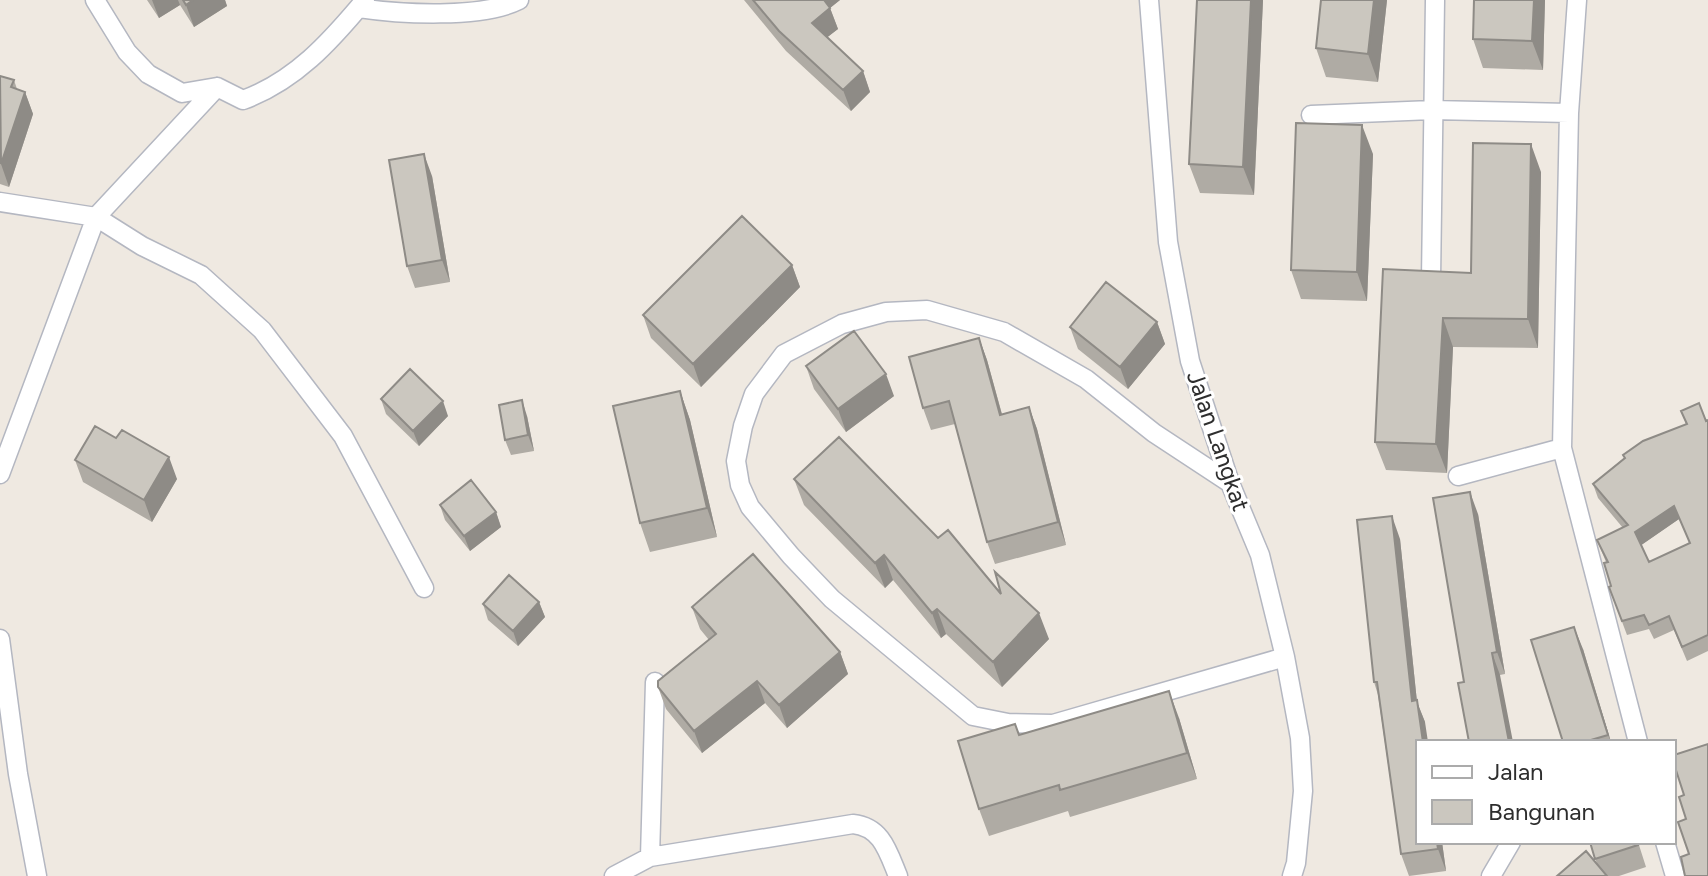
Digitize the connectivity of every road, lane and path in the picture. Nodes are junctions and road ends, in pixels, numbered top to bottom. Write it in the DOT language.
graph roads {
  1 [pos="95,0"];
  2 [pos="519,0"];
  3 [pos="1149,0"];
  4 [pos="1435,0"];
  5 [pos="1577,0"];
  6 [pos="362,4"];
  7 [pos="217,87"];
  8 [pos="1432,110"];
  9 [pos="1569,113"];
  10 [pos="1311,115"];
  11 [pos="0,202"];
  12 [pos="96,217"];
  13 [pos="1431,279"];
  14 [pos="1562,448"];
  15 [pos="0,474"];
  16 [pos="1458,476"];
  17 [pos="1230,483"];
  18 [pos="424,588"];
  19 [pos="0,639"];
  20 [pos="1285,657"];
  21 [pos="655,682"];
  22 [pos="1637,740"];
  23 [pos="1510,844"];
  24 [pos="1666,844"];
  25 [pos="650,857"];
  26 [pos="37,876"];
  27 [pos="614,876"];
  28 [pos="898,876"];
  29 [pos="1292,876"];
  30 [pos="1491,876"];
  31 [pos="1675,876"];
  1 -- 7 [label="street"];
  2 -- 6 [label="street"];
  3 -- 17 [label="street, Jalan Langkat"];
  4 -- 8 [label="street"];
  5 -- 9 [label="street"];
  6 -- 7 [label="street"];
  7 -- 12 [label="street"];
  8 -- 9 [label="street"];
  8 -- 10 [label="street"];
  8 -- 13 [label="street"];
  9 -- 14 [label="street"];
  11 -- 12 [label="street"];
  12 -- 15 [label="street"];
  12 -- 18 [label="street"];
  14 -- 16 [label="street"];
  14 -- 22 [label="street"];
  17 -- 20 [label="street, Jalan Langkat"];
  17 -- 20 [label="street"];
  19 -- 26 [label="street"];
  20 -- 29 [label="street, Jalan Langkat"];
  21 -- 25 [label="street"];
  23 -- 30 [label="street"];
  24 -- 31 [label="street"];
  25 -- 27 [label="street"];
  25 -- 28 [label="street"];
}
